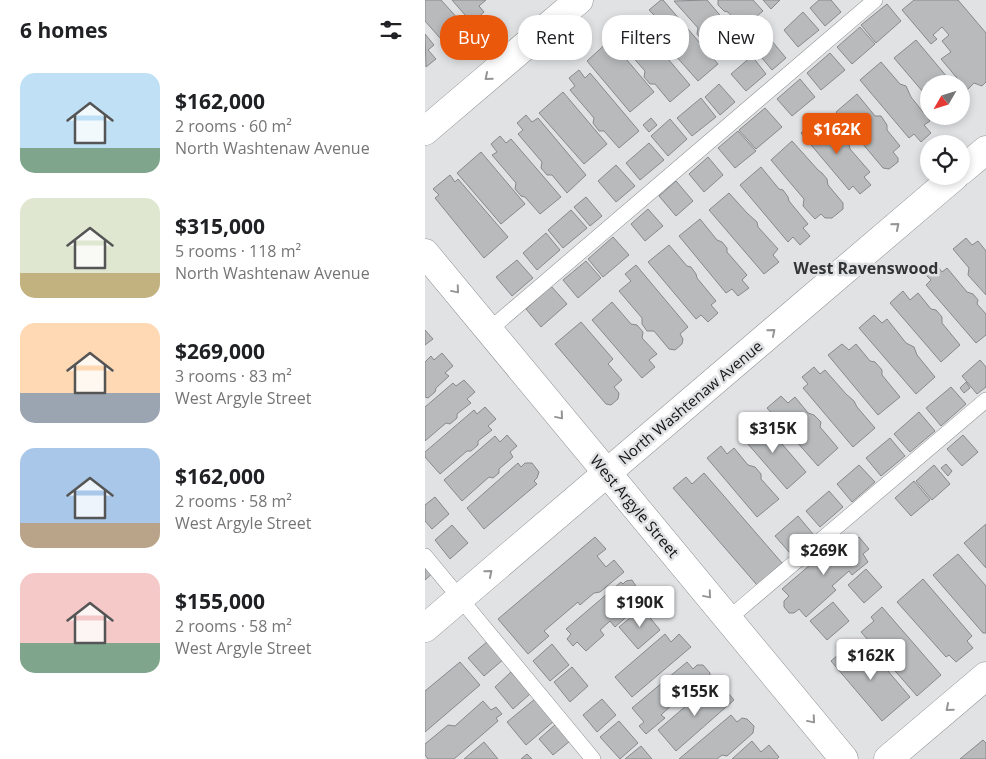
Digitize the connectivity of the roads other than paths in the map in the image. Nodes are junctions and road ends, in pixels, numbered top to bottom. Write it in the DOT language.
graph roads {
  1 [pos="579,0"];
  2 [pos="875,0"];
  3 [pos="425,131"];
  4 [pos="986,150"];
  5 [pos="970,163"];
  6 [pos="944,185"];
  7 [pos="425,253"];
  8 [pos="489,330"];
  9 [pos="986,400"];
  10 [pos="607,473"];
  11 [pos="425,556"];
  12 [pos="460,598"];
  13 [pos="728,619"];
  14 [pos="425,628"];
  15 [pos="986,676"];
  16 [pos="593,759"];
  17 [pos="844,759"];
  18 [pos="888,759"];
  1 -- 3 [label="street, one-way"];
  2 -- 8 [label="lane"];
  4 -- 5 [label="street"];
  10 -- 6 [label="street, North Washtenaw Avenue, one-way"];
  7 -- 8 [label="street, West Argyle Street, one-way"];
  8 -- 10 [label="street, West Argyle Street, one-way"];
  9 -- 13 [label="lane"];
  12 -- 10 [label="street, North Washtenaw Avenue, one-way"];
  10 -- 13 [label="street, West Argyle Street, one-way"];
  11 -- 12 [label="lane"];
  12 -- 14 [label="street, North Washtenaw Avenue"];
  12 -- 16 [label="lane"];
  13 -- 17 [label="street, West Argyle Street, one-way"];
  15 -- 18 [label="street, one-way"];
}
